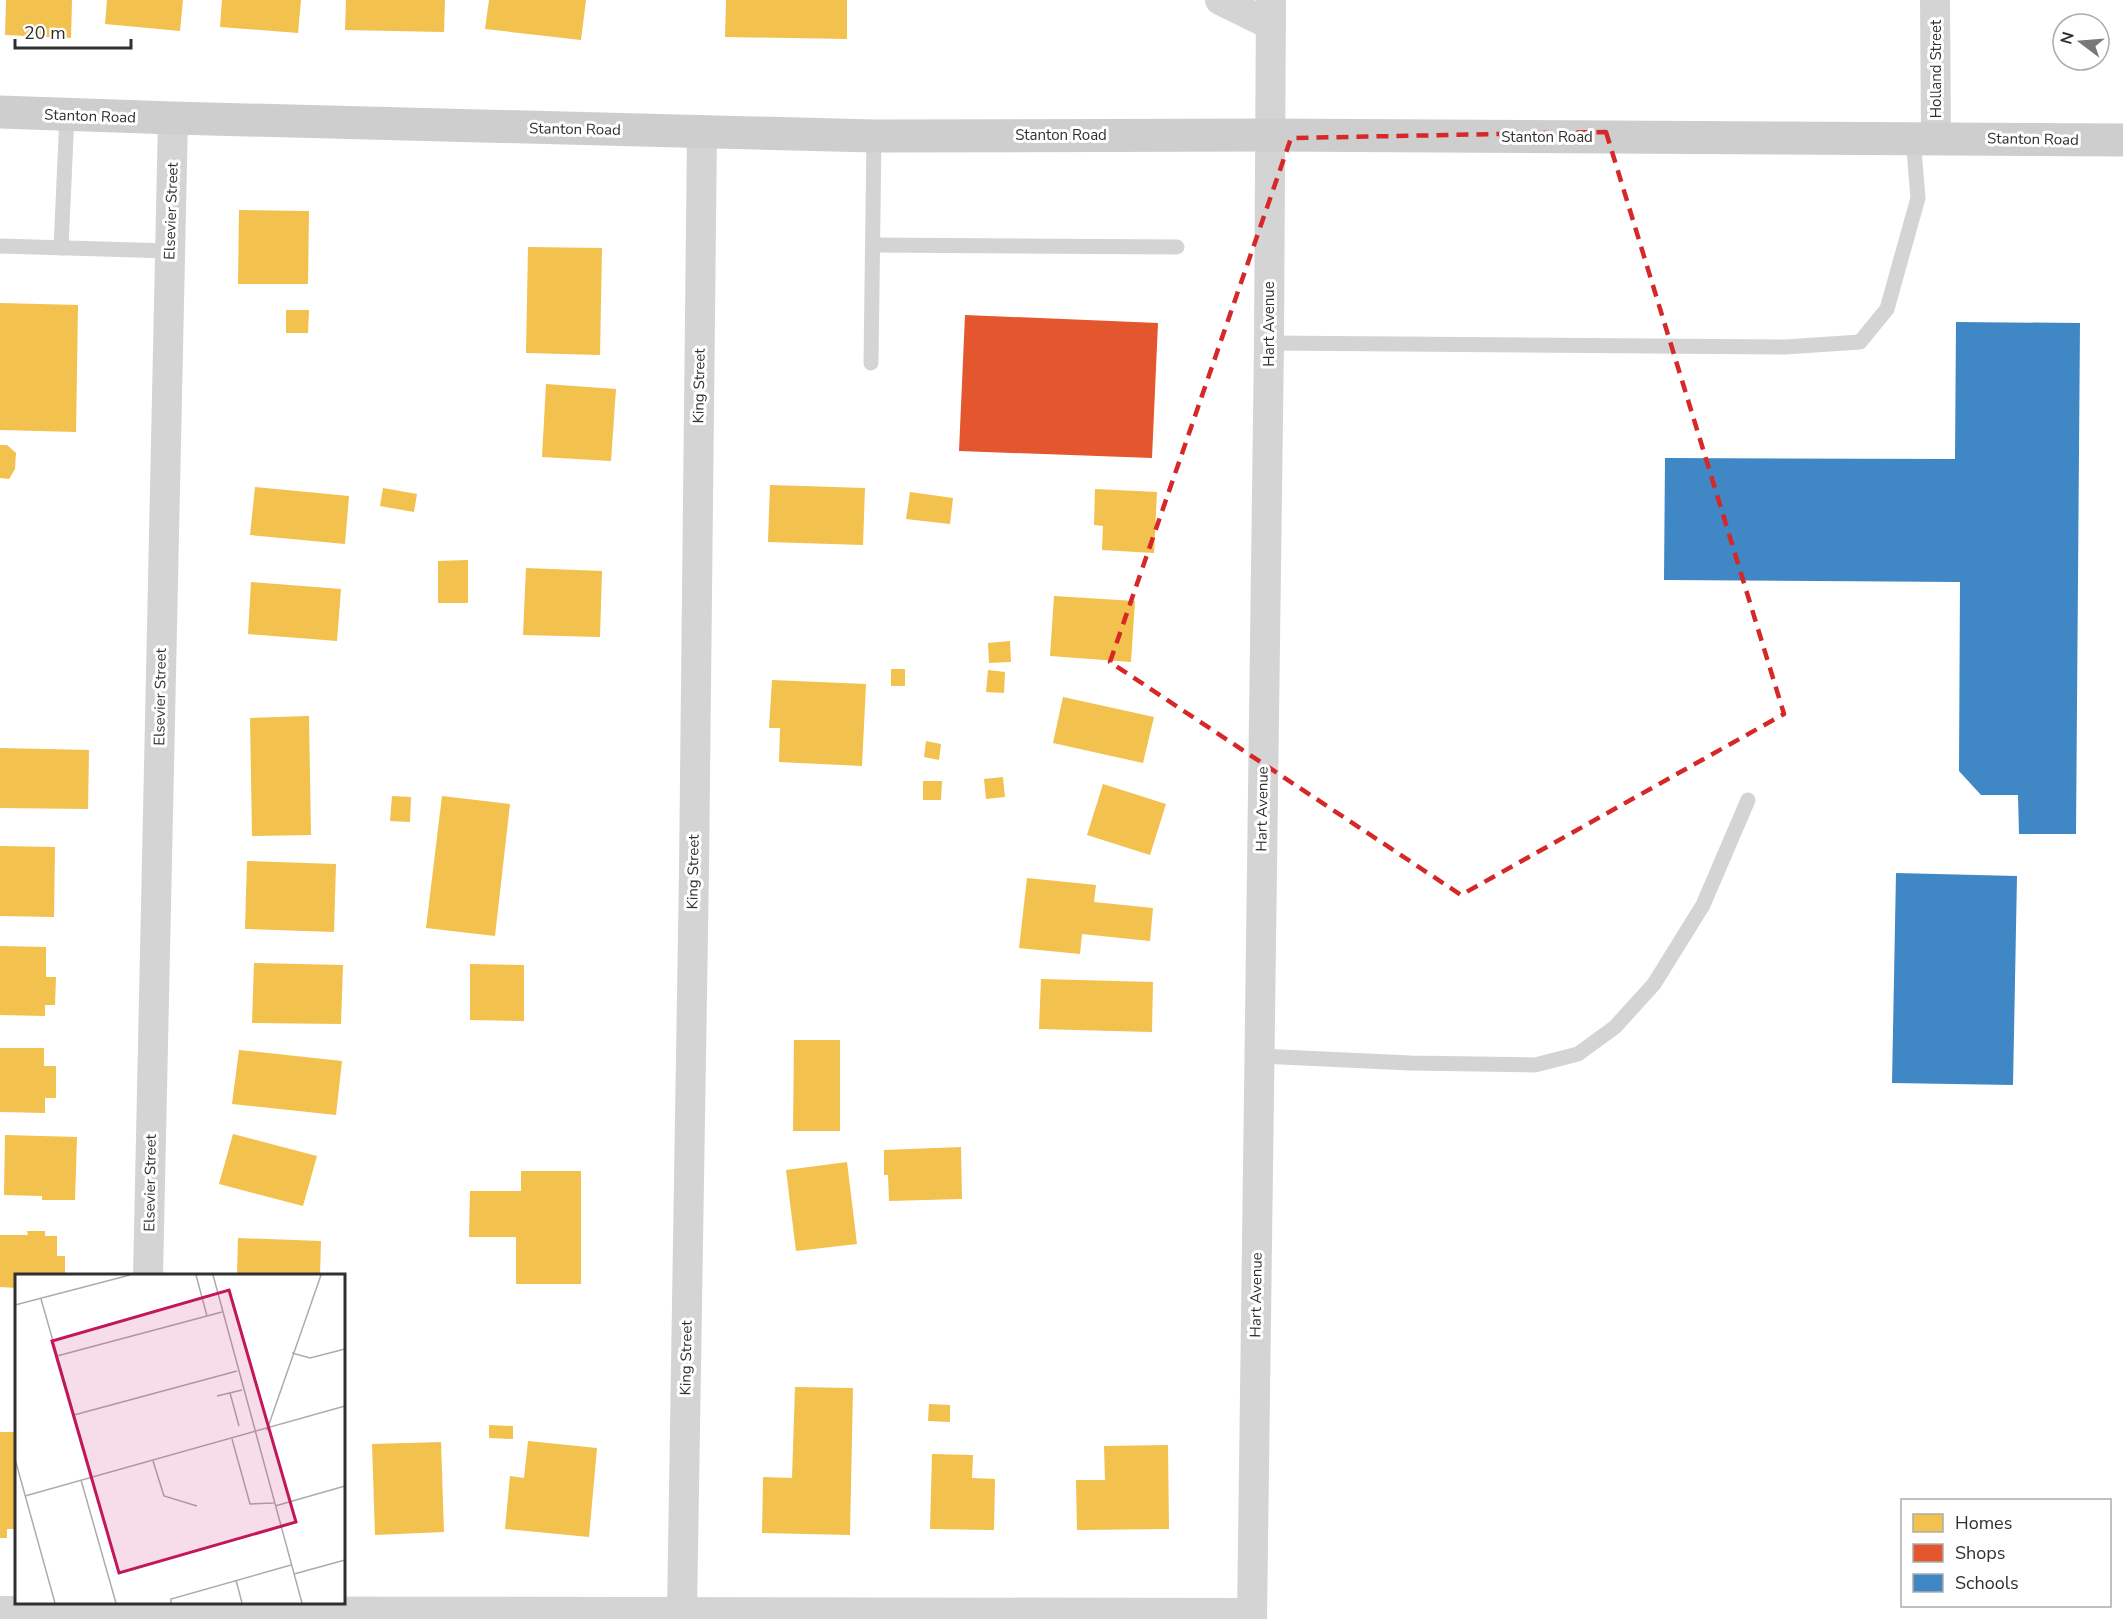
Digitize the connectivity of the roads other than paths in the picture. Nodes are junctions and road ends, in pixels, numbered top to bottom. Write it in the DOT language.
graph roads {
  1 [pos="1220,0"];
  2 [pos="1935,0"];
  3 [pos="1271,12"];
  4 [pos="0,112"];
  5 [pos="67,115"];
  6 [pos="173,118"];
  7 [pos="702,132"];
  8 [pos="874,135"];
  9 [pos="1270,135"];
  10 [pos="1925,138"];
  11 [pos="2123,140"];
  12 [pos="873,245"];
  13 [pos="0,246"];
  14 [pos="1178,247"];
  15 [pos="61,248"];
  16 [pos="170,251"];
  17 [pos="1269,343"];
  18 [pos="871,363"];
  19 [pos="1748,800"];
  20 [pos="1259,1056"];
  21 [pos="148,1274"];
  22 [pos="141,1607"];
  23 [pos="0,1611"];
  24 [pos="682,1612"];
  25 [pos="1252,1616"];
  1 -- 3 [label="street"];
  2 -- 10 [label="street, Holland Street"];
  3 -- 9 [label="street, Hart Avenue"];
  4 -- 5 [label="street, Stanton Road"];
  5 -- 6 [label="street, Stanton Road"];
  5 -- 15 [label="lane"];
  6 -- 7 [label="street, Stanton Road"];
  6 -- 16 [label="street, Elsevier Street"];
  7 -- 8 [label="street, Stanton Road"];
  7 -- 24 [label="street, King Street"];
  8 -- 9 [label="street, Stanton Road"];
  8 -- 12 [label="lane"];
  9 -- 10 [label="street, Stanton Road"];
  9 -- 17 [label="street, Hart Avenue"];
  10 -- 11 [label="street, Stanton Road"];
  10 -- 17 [label="lane"];
  12 -- 14 [label="lane"];
  12 -- 18 [label="lane"];
  13 -- 15 [label="lane"];
  15 -- 16 [label="lane"];
  16 -- 21 [label="street, Elsevier Street"];
  17 -- 20 [label="street, Hart Avenue"];
  19 -- 20 [label="lane"];
  20 -- 25 [label="street, Hart Avenue"];
  22 -- 23 [label="street"];
  22 -- 24 [label="street"];
  24 -- 25 [label="street"];
}
